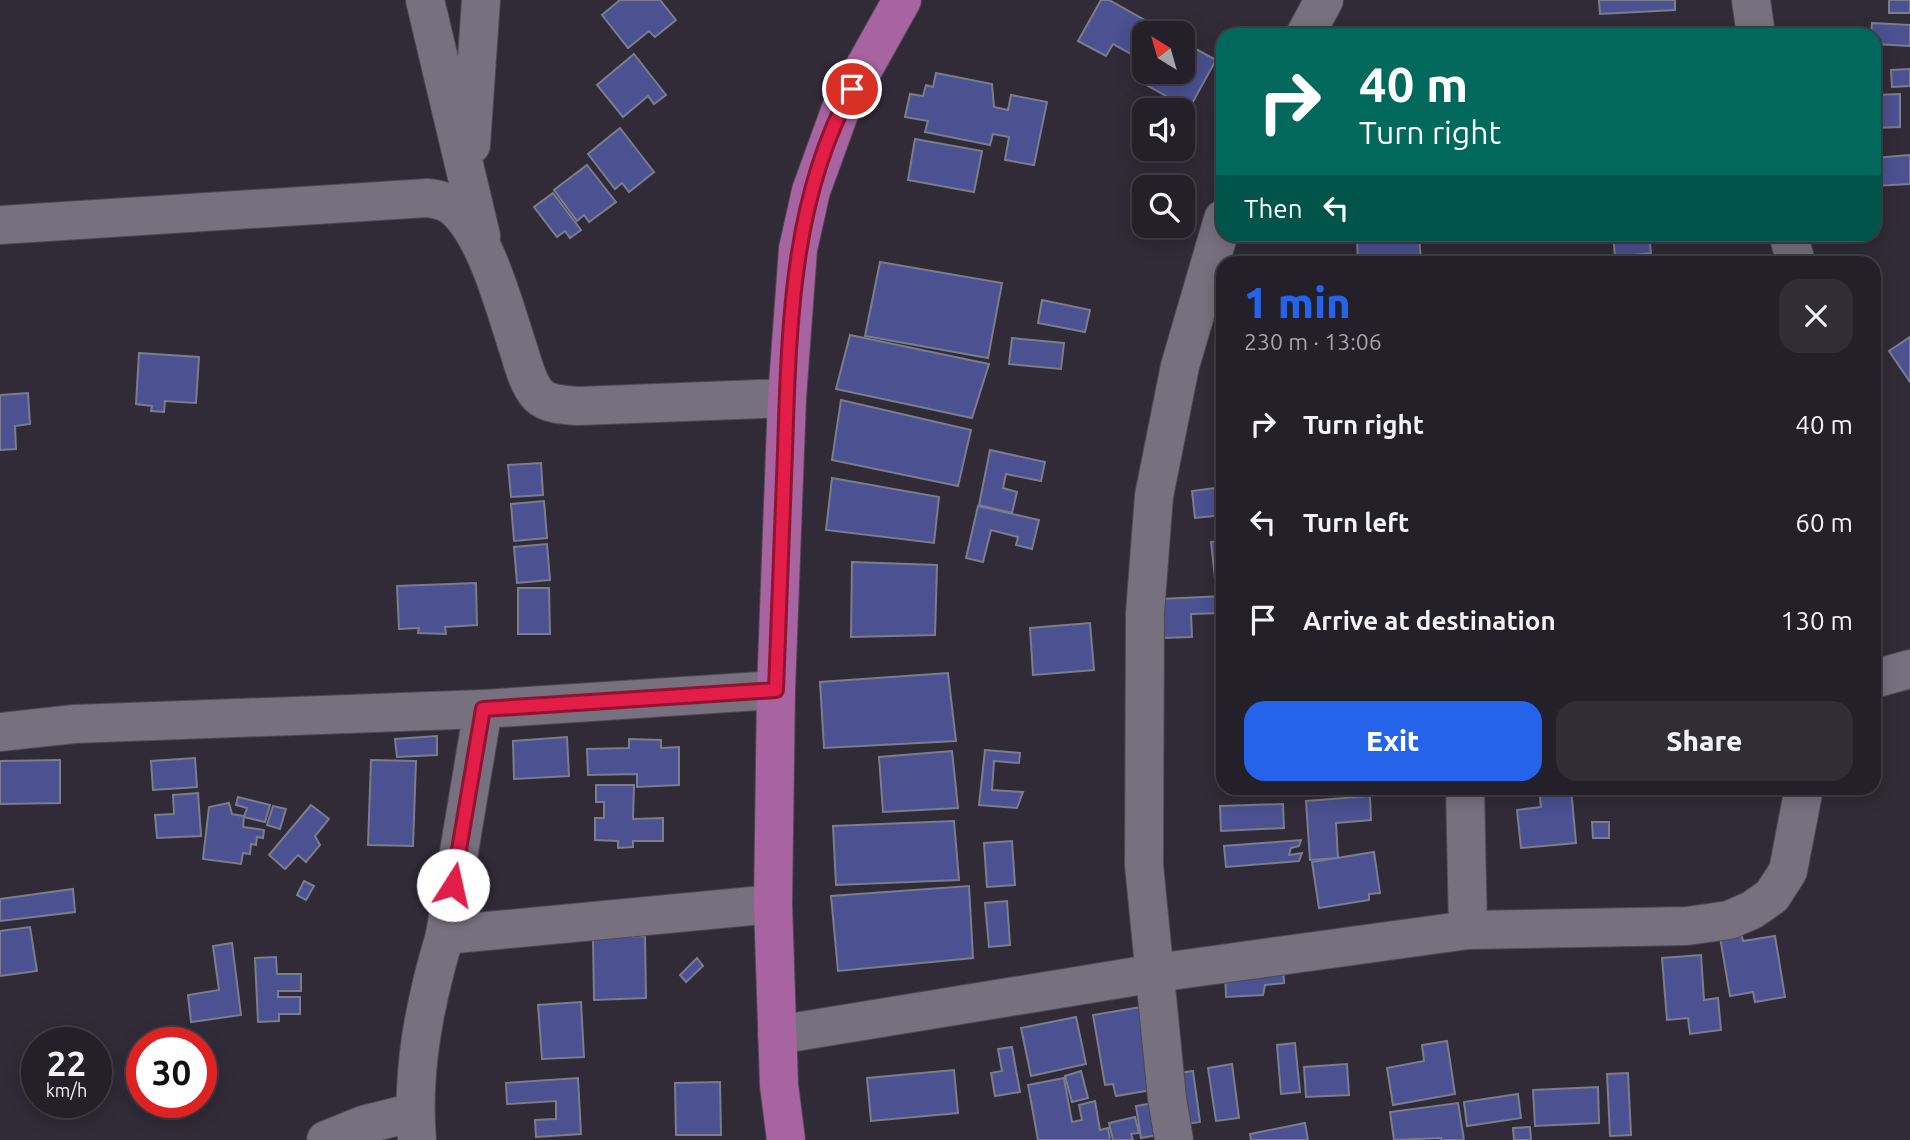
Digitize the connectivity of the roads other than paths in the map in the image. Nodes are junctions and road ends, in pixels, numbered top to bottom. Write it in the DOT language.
graph roads {
  1 [pos="425,0"];
  2 [pos="481,0"];
  3 [pos="902,0"];
  4 [pos="1324,0"];
  5 [pos="1751,0"];
  6 [pos="1309,28"];
  7 [pos="1755,28"];
  8 [pos="468,182"];
  9 [pos="0,225"];
  10 [pos="1216,242"];
  11 [pos="485,253"];
  12 [pos="787,398"];
  13 [pos="1910,669"];
  14 [pos="1881,676"];
  15 [pos="776,690"];
  16 [pos="483,709"];
  17 [pos="0,732"];
  18 [pos="1465,795"];
  19 [pos="1803,795"];
  20 [pos="773,904"];
  21 [pos="1468,930"];
  22 [pos="445,936"];
  23 [pos="1156,973"];
  24 [pos="777,1035"];
  25 [pos="398,1128"];
  26 [pos="326,1140"];
  27 [pos="786,1140"];
  28 [pos="1174,1140"];
  1 -- 8 [label="street"];
  2 -- 8 [label="street"];
  3 -- 12 [label="main road"];
  4 -- 6 [label="street"];
  5 -- 7 [label="street"];
  8 -- 11 [label="street"];
  9 -- 11 [label="street"];
  10 -- 23 [label="street"];
  11 -- 12 [label="street"];
  12 -- 15 [label="main road"];
  13 -- 14 [label="street"];
  15 -- 16 [label="street"];
  15 -- 20 [label="main road"];
  16 -- 17 [label="street"];
  16 -- 22 [label="street"];
  18 -- 21 [label="street"];
  19 -- 21 [label="street"];
  20 -- 22 [label="street"];
  20 -- 24 [label="main road"];
  21 -- 23 [label="street"];
  22 -- 25 [label="street"];
  23 -- 24 [label="street"];
  23 -- 28 [label="street"];
  24 -- 27 [label="main road"];
  25 -- 26 [label="street"];
}
